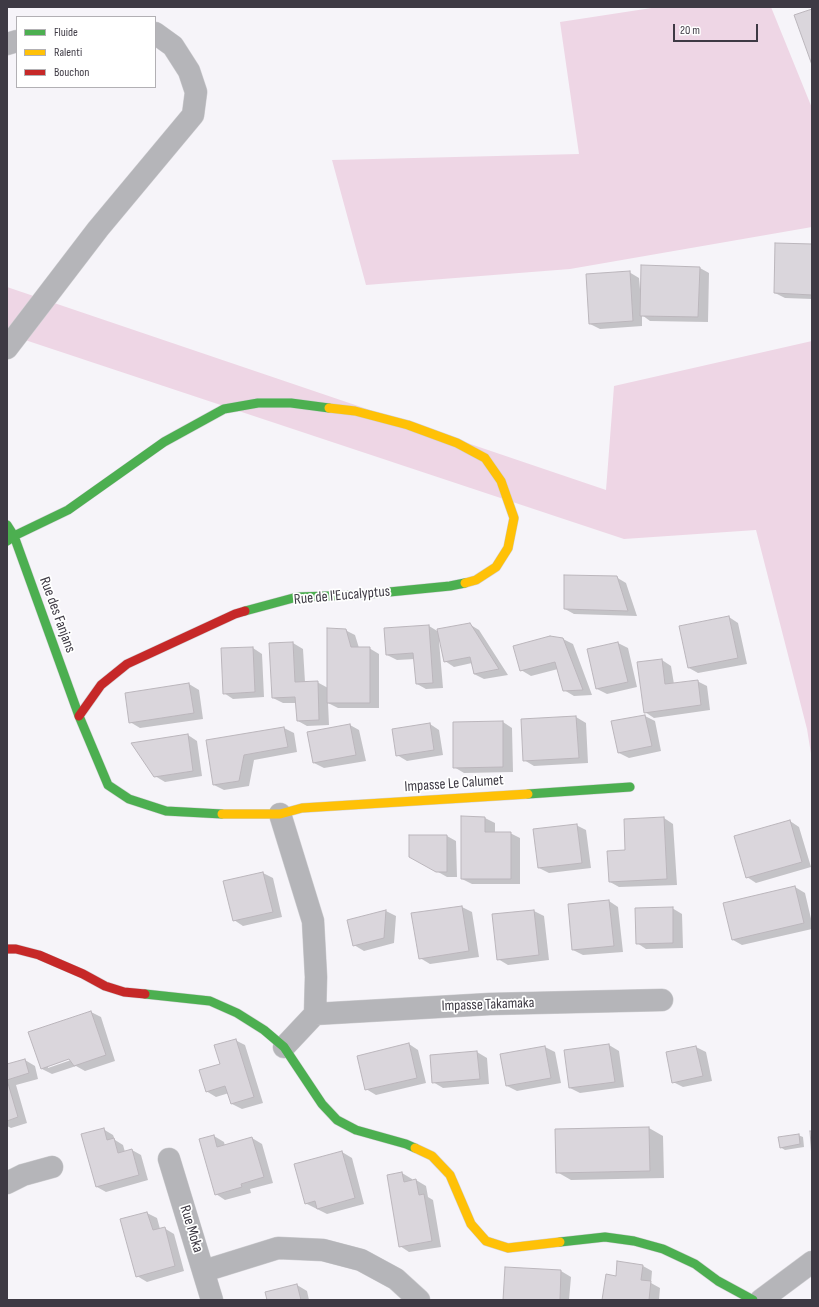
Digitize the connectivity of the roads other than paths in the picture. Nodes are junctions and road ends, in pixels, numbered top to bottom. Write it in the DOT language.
graph roads {
  1 [pos="156,34"];
  2 [pos="7,348"];
  3 [pos="7,525"];
  4 [pos="10,538"];
  5 [pos="79,716"];
  6 [pos="630,787"];
  7 [pos="280,814"];
  8 [pos="7,949"];
  9 [pos="662,1000"];
  10 [pos="314,1014"];
  11 [pos="284,1047"];
  12 [pos="169,1159"];
  13 [pos="52,1167"];
  14 [pos="7,1183"];
  15 [pos="812,1262"];
  16 [pos="204,1271"];
  17 [pos="212,1300"];
  18 [pos="419,1300"];
  19 [pos="753,1300"];
  20 [pos="761,1300"];
  1 -- 2 [label="street"];
  3 -- 4 [label="street, Rue des Fanjans"];
  4 -- 5 [label="street, Rue des Fanjans"];
  4 -- 5 [label="street, Rue de l'Eucalyptus"];
  5 -- 7 [label="street"];
  6 -- 7 [label="street, Impasse Le Calumet"];
  7 -- 10 [label="street"];
  8 -- 11 [label="street"];
  9 -- 10 [label="street, Impasse Takamaka"];
  10 -- 11 [label="street"];
  11 -- 19 [label="street"];
  12 -- 16 [label="street, Rue Moka"];
  13 -- 14 [label="street"];
  15 -- 20 [label="street"];
  16 -- 17 [label="street, Rue Moka"];
  16 -- 18 [label="street"];
}
